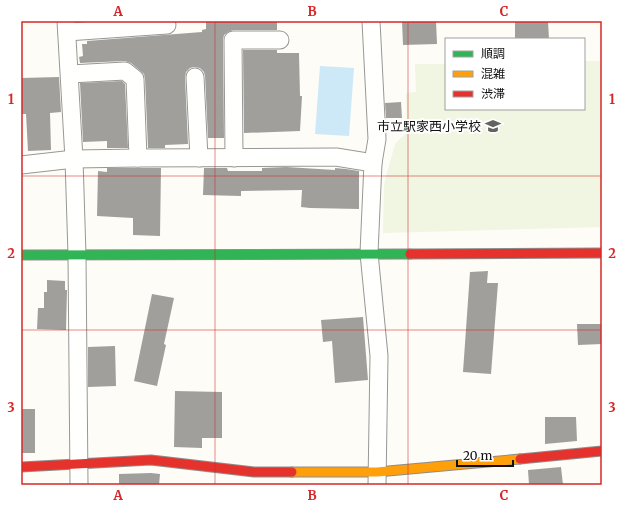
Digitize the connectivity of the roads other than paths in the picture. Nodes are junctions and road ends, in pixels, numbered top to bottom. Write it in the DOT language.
graph roads {
  1 [pos="371,21"];
  2 [pos="167,25"];
  3 [pos="66,26"];
  4 [pos="280,40"];
  5 [pos="70,74"];
  6 [pos="196,78"];
  7 [pos="138,158"];
  8 [pos="199,158"];
  9 [pos="234,158"];
  10 [pos="74,160"];
  11 [pos="373,163"];
  12 [pos="21,165"];
  13 [pos="369,253"];
  14 [pos="602,253"];
  15 [pos="21,255"];
  16 [pos="77,255"];
  17 [pos="602,451"];
  18 [pos="80,464"];
  19 [pos="21,467"];
  20 [pos="377,478"];
  21 [pos="79,485"];
  1 -- 11 [label="street"];
  2 -- 3 [label="street"];
  3 -- 5 [label="street"];
  4 -- 9 [label="street"];
  5 -- 7 [label="street"];
  5 -- 10 [label="street"];
  6 -- 8 [label="street"];
  7 -- 8 [label="street"];
  7 -- 10 [label="street"];
  8 -- 9 [label="street"];
  9 -- 11 [label="street"];
  10 -- 12 [label="street"];
  10 -- 16 [label="street"];
  11 -- 13 [label="street"];
  13 -- 14 [label="street"];
  13 -- 16 [label="street"];
  13 -- 20 [label="street"];
  15 -- 16 [label="street"];
  16 -- 18 [label="street"];
  17 -- 20 [label="street"];
  18 -- 19 [label="street"];
  18 -- 20 [label="street"];
  18 -- 21 [label="street"];
}
